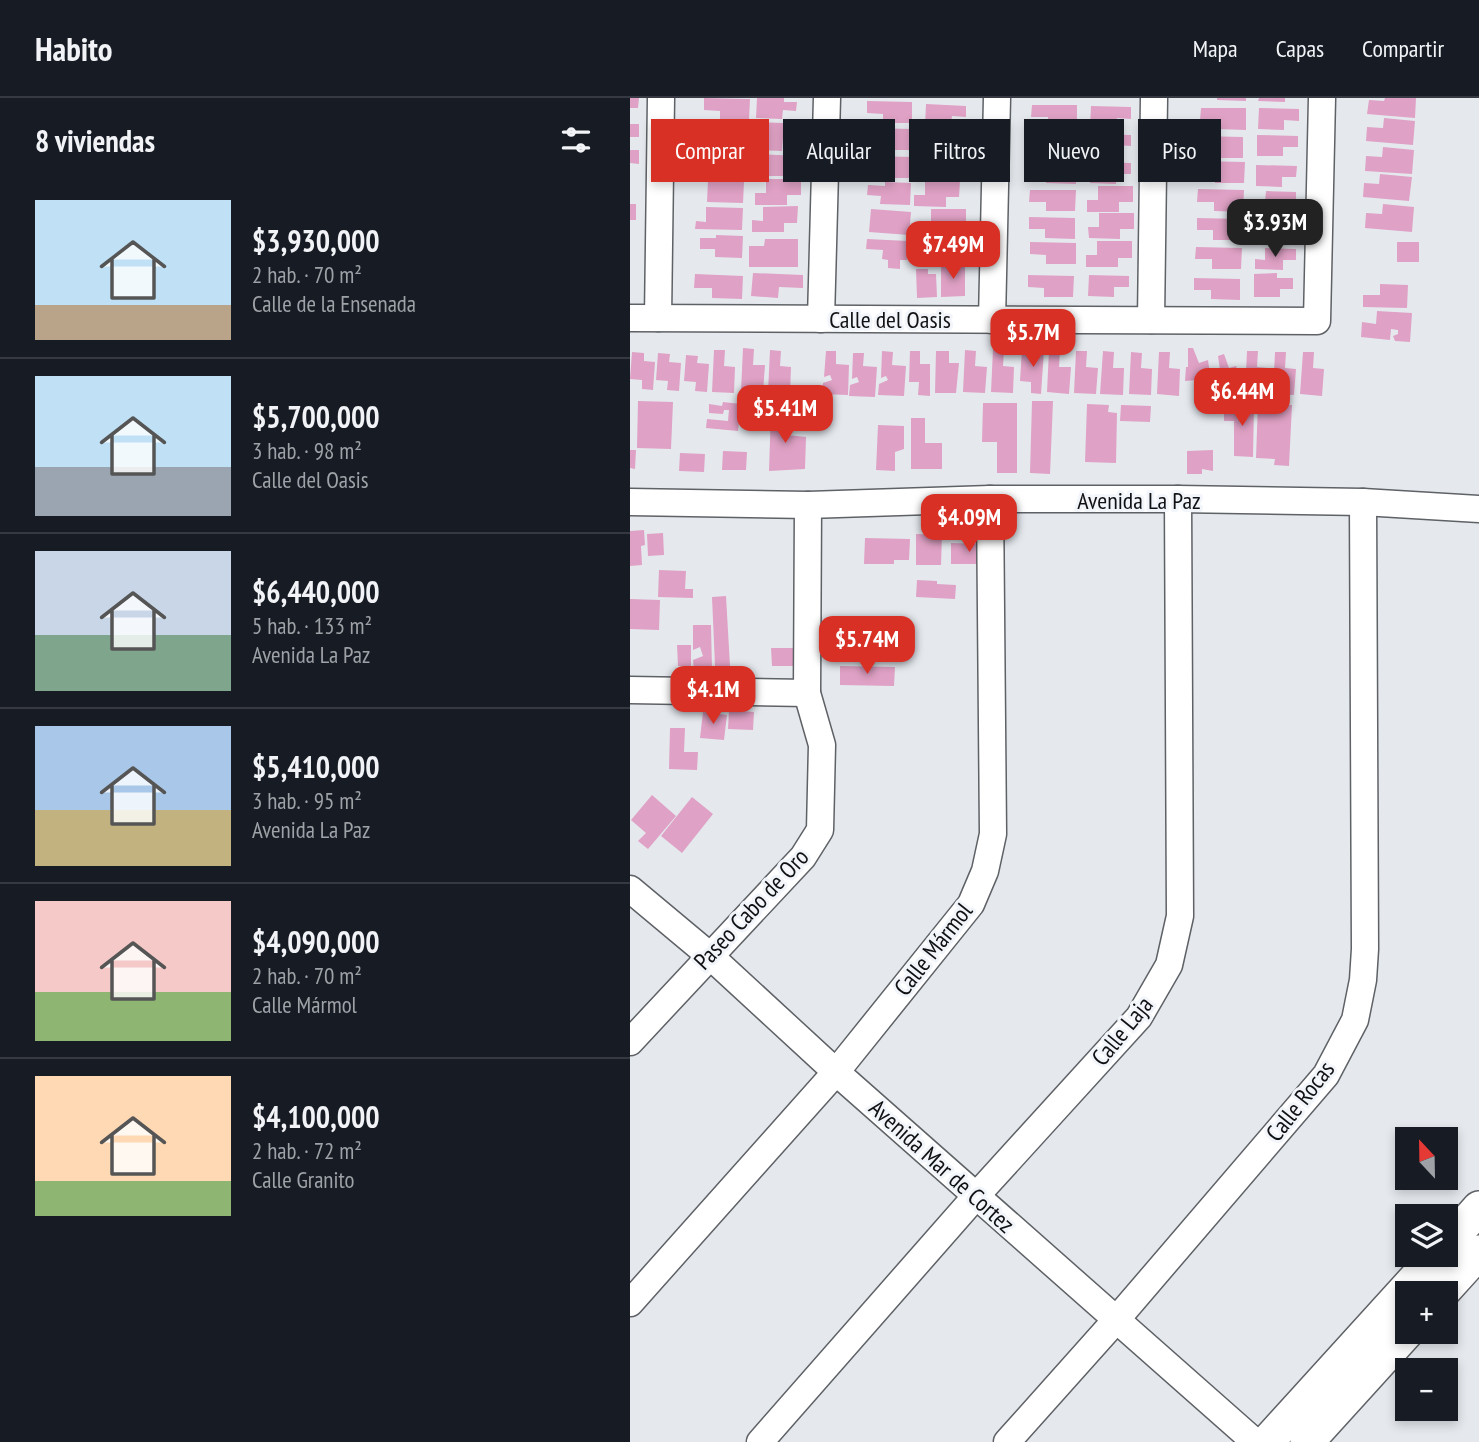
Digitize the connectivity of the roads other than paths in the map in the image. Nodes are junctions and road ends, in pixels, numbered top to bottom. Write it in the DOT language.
graph roads {
  1 [pos="661,98"];
  2 [pos="827,98"];
  3 [pos="997,98"];
  4 [pos="1154,98"];
  5 [pos="1322,98"];
  6 [pos="630,318"];
  7 [pos="658,318"];
  8 [pos="821,319"];
  9 [pos="992,320"];
  10 [pos="1151,320"];
  11 [pos="990,499"];
  12 [pos="1178,499"];
  13 [pos="630,502"];
  14 [pos="1363,502"];
  15 [pos="808,505"];
  16 [pos="1479,509"];
  17 [pos="630,690"];
  18 [pos="807,693"];
  19 [pos="630,890"];
  20 [pos="709,955"];
  21 [pos="630,1042"];
  22 [pos="836,1072"];
  23 [pos="976,1196"];
  24 [pos="1479,1208"];
  25 [pos="1458,1232"];
  26 [pos="1479,1252"];
  27 [pos="1426,1267"];
  28 [pos="1453,1281"];
  29 [pos="630,1303"];
  30 [pos="1116,1320"];
  31 [pos="1396,1344"];
  32 [pos="760,1442"];
  33 [pos="1007,1442"];
  34 [pos="1255,1442"];
  35 [pos="1267,1442"];
  36 [pos="1307,1442"];
  1 -- 7 [label="street"];
  2 -- 8 [label="street"];
  3 -- 9 [label="street"];
  4 -- 10 [label="street"];
  5 -- 10 [label="street, Calle del Oasis"];
  6 -- 7 [label="street, Calle del Oasis"];
  7 -- 8 [label="street, Calle del Oasis"];
  8 -- 9 [label="street, Calle del Oasis"];
  9 -- 10 [label="street, Calle del Oasis"];
  11 -- 12 [label="street, Avenida La Paz"];
  11 -- 15 [label="street, Avenida La Paz"];
  11 -- 22 [label="street, Calle Mármol"];
  12 -- 14 [label="street, Avenida La Paz"];
  12 -- 23 [label="street, Calle Laja"];
  13 -- 15 [label="street, Avenida La Paz"];
  14 -- 16 [label="street, Avenida La Paz"];
  14 -- 30 [label="street, Calle Rocas"];
  15 -- 18 [label="street, Paseo Cabo de Oro"];
  17 -- 18 [label="street"];
  18 -- 20 [label="street, Paseo Cabo de Oro"];
  19 -- 20 [label="street, Avenida Mar de Cortez"];
  20 -- 21 [label="street, Paseo Cabo de Oro"];
  20 -- 22 [label="street, Avenida Mar de Cortez"];
  22 -- 23 [label="street, Avenida Mar de Cortez"];
  22 -- 29 [label="street, Calle Mármol"];
  23 -- 30 [label="street, Avenida Mar de Cortez"];
  23 -- 32 [label="street, Calle Laja"];
  24 -- 25 [label="street"];
  26 -- 28 [label="street"];
  27 -- 35 [label="street"];
  30 -- 33 [label="street, Calle Rocas"];
  30 -- 34 [label="street, Avenida Mar de Cortez"];
  31 -- 36 [label="street"];
}
